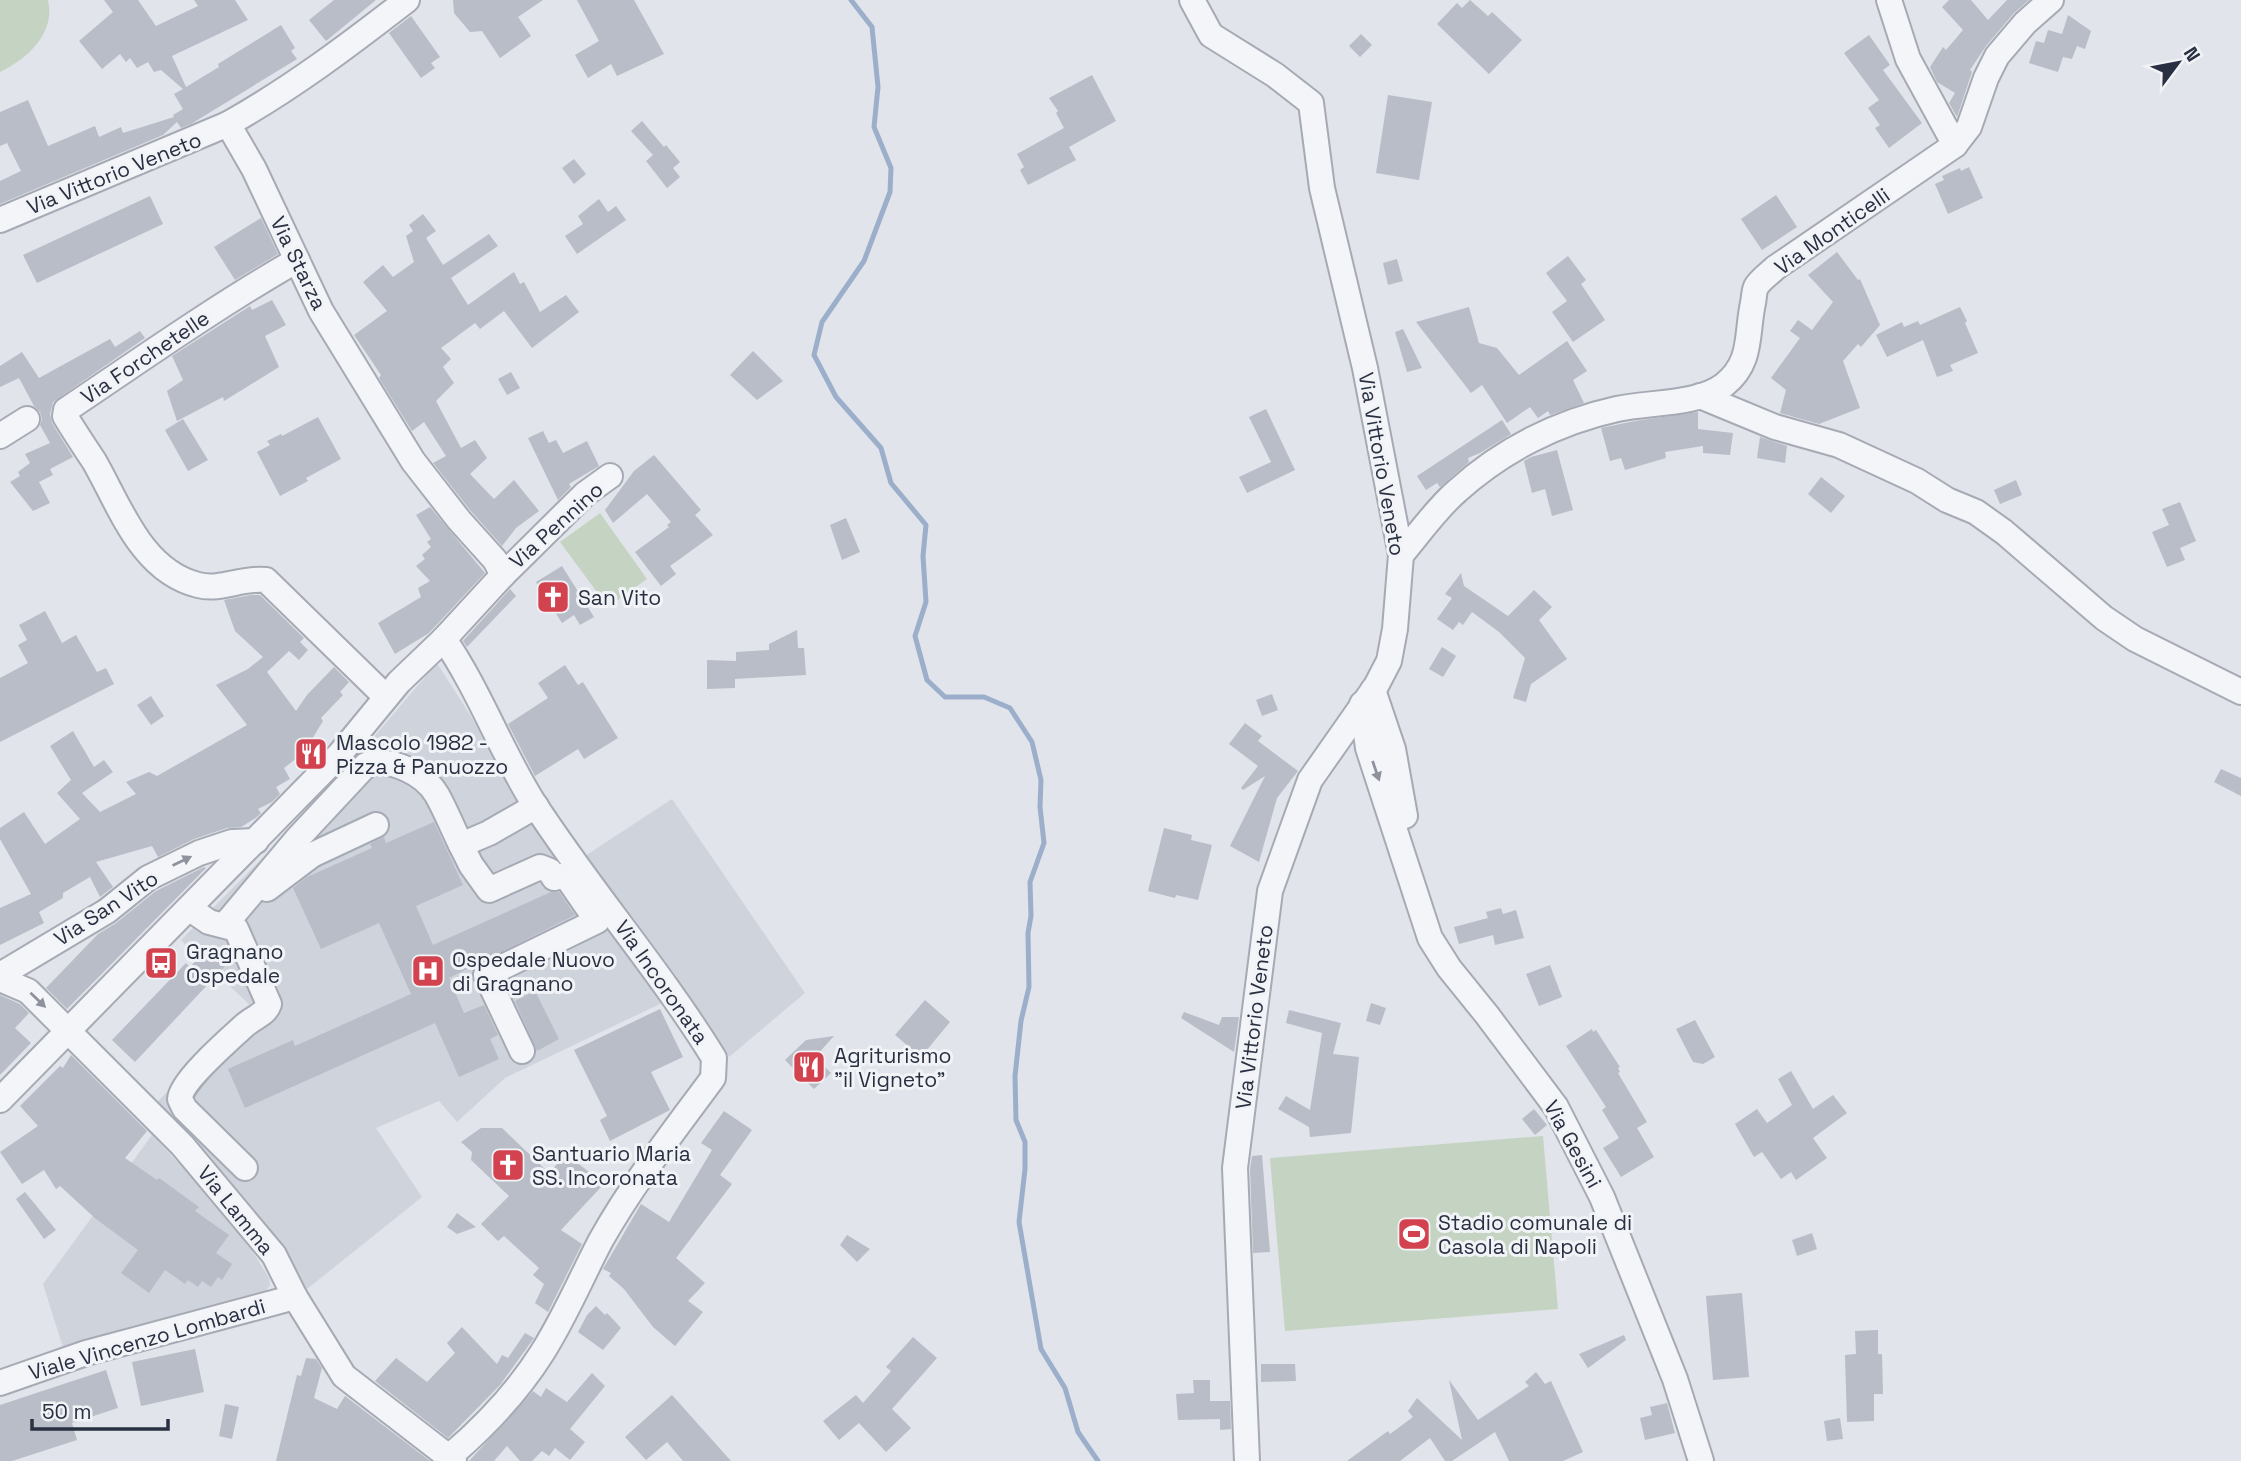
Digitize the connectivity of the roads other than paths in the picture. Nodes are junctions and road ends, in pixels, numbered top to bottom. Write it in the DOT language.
graph roads {
  1 [pos="407,0"];
  2 [pos="1192,0"];
  3 [pos="1889,0"];
  4 [pos="2051,0"];
  5 [pos="264,104"];
  6 [pos="228,124"];
  7 [pos="1955,145"];
  8 [pos="246,156"];
  9 [pos="0,220"];
  10 [pos="297,260"];
  11 [pos="1700,396"];
  12 [pos="27,419"];
  13 [pos="0,436"];
  14 [pos="610,477"];
  15 [pos="1401,555"];
  16 [pos="503,575"];
  17 [pos="444,639"];
  18 [pos="1389,661"];
  19 [pos="2241,692"];
  20 [pos="386,697"];
  21 [pos="1367,697"];
  22 [pos="1392,749"];
  23 [pos="536,806"];
  24 [pos="376,824"];
  25 [pos="257,841"];
  26 [pos="461,845"];
  27 [pos="190,909"];
  28 [pos="226,922"];
  29 [pos="1450,968"];
  30 [pos="0,977"];
  31 [pos="69,1031"];
  32 [pos="522,1051"];
  33 [pos="0,1100"];
  34 [pos="244,1168"];
  35 [pos="295,1297"];
  36 [pos="0,1383"];
  37 [pos="452,1459"];
  38 [pos="1247,1461"];
  39 [pos="1701,1461"];
  1 -- 5 [label="street"];
  2 -- 15 [label="street, Via Vittorio Veneto"];
  3 -- 7 [label="street"];
  4 -- 7 [label="street, Via Monticelli"];
  5 -- 6 [label="street"];
  5 -- 8 [label="street"];
  6 -- 8 [label="street, Via Starza"];
  6 -- 9 [label="street, Via Vittorio Veneto"];
  7 -- 11 [label="street, Via Monticelli"];
  8 -- 10 [label="street, Via Starza"];
  10 -- 16 [label="street, Via Starza"];
  10 -- 20 [label="street, Via Forchetelle"];
  11 -- 15 [label="street, Via Monticelli"];
  11 -- 19 [label="street"];
  12 -- 13 [label="street"];
  14 -- 16 [label="street, Via Pennino"];
  15 -- 18 [label="street, Via Vittorio Veneto"];
  16 -- 17 [label="street, Via Pennino"];
  17 -- 20 [label="street, Via Pennino"];
  17 -- 23 [label="street, Via Incoronata"];
  18 -- 21 [label="street, Via Vittorio Veneto"];
  18 -- 22 [label="street"];
  20 -- 25 [label="street, Via Pennino"];
  21 -- 22 [label="street"];
  21 -- 29 [label="street, one-way"];
  21 -- 38 [label="street, Via Vittorio Veneto"];
  22 -- 29 [label="street"];
  23 -- 26 [label="street"];
  23 -- 37 [label="street, Via Incoronata"];
  24 -- 28 [label="street"];
  25 -- 27 [label="street, Via Pennino"];
  30 -- 25 [label="street, Via San Vito, one-way"];
  26 -- 28 [label="street"];
  26 -- 32 [label="street"];
  27 -- 28 [label="street"];
  27 -- 31 [label="street, Via Pennino"];
  28 -- 34 [label="street"];
  29 -- 39 [label="street, Via Gesini"];
  30 -- 31 [label="street, Via Lamma, one-way"];
  31 -- 33 [label="street, Via Pennino"];
  31 -- 35 [label="street, Via Lamma"];
  35 -- 36 [label="street, Viale Vincenzo Lombardi"];
  35 -- 37 [label="street, Via Lamma"];
}
